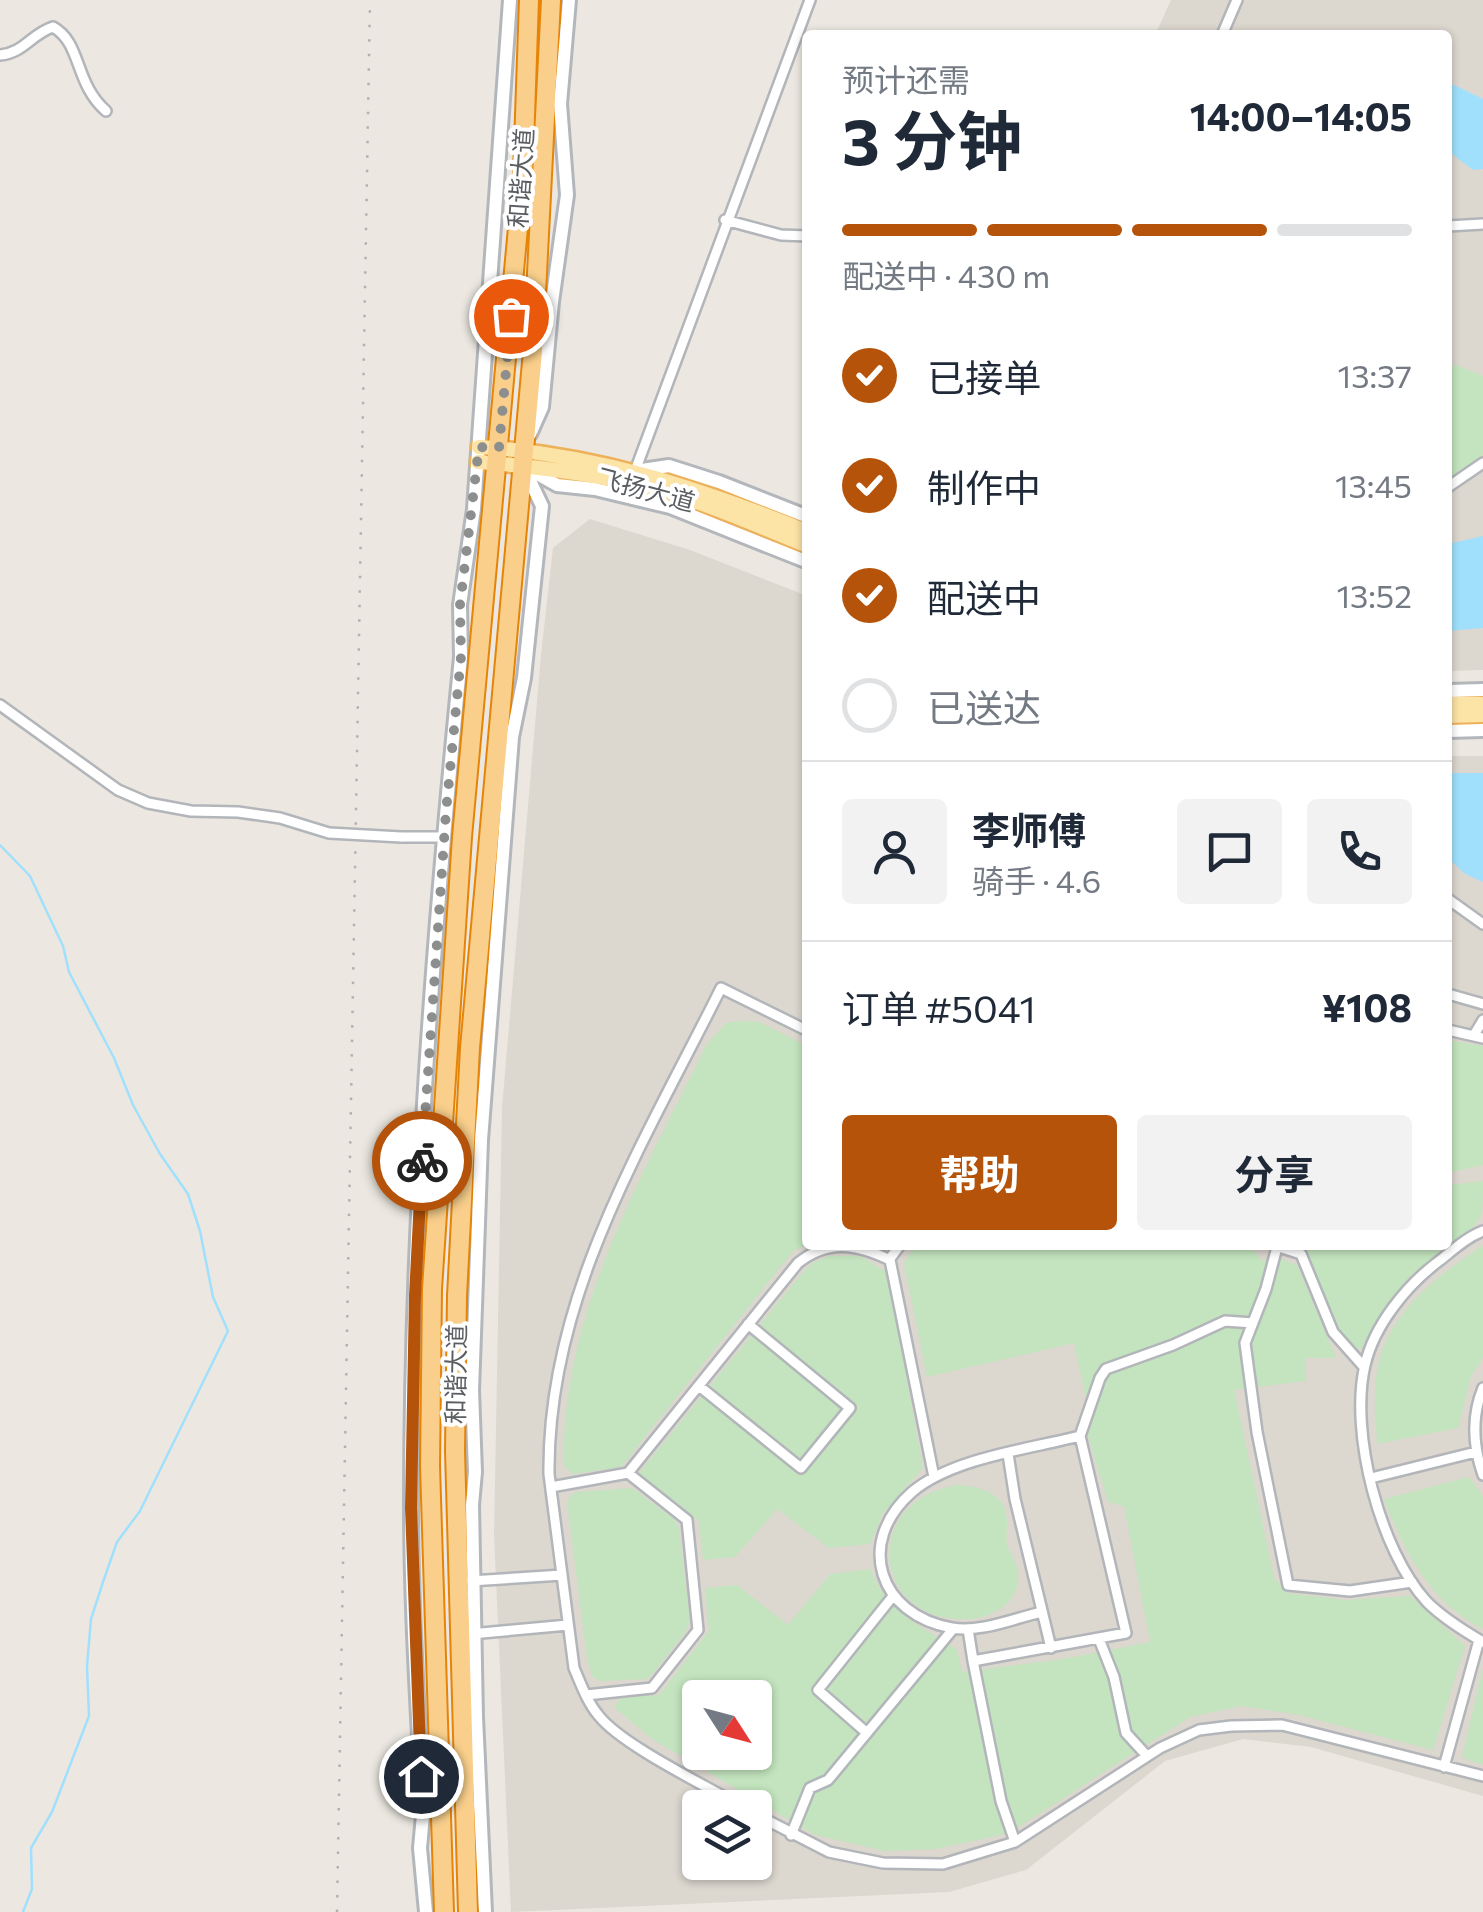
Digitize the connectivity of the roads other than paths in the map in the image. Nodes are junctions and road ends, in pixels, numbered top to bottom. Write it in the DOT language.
graph roads {
  1 [pos="510,0"];
  2 [pos="530,0"];
  3 [pos="551,0"];
  4 [pos="570,0"];
  5 [pos="810,0"];
  6 [pos="1237,0"];
  7 [pos="1224,30"];
  8 [pos="0,56"];
  9 [pos="106,111"];
  10 [pos="725,220"];
  11 [pos="1483,224"];
  12 [pos="1452,226"];
  13 [pos="802,236"];
  14 [pos="488,455"];
  15 [pos="523,458"];
  16 [pos="1483,463"];
  17 [pos="635,471"];
  18 [pos="557,484"];
  19 [pos="1452,485"];
  20 [pos="542,506"];
  21 [pos="802,515"];
  22 [pos="802,530"];
  23 [pos="802,544"];
  24 [pos="802,560"];
  25 [pos="1483,690"];
  26 [pos="1452,691"];
  27 [pos="1452,704"];
  28 [pos="1483,704"];
  29 [pos="0,706"];
  30 [pos="1483,715"];
  31 [pos="1452,716"];
  32 [pos="1483,730"];
  33 [pos="1452,731"];
  34 [pos="445,837"];
  35 [pos="1452,902"];
  36 [pos="1483,924"];
  37 [pos="1452,995"];
  38 [pos="1483,1004"];
  39 [pos="1483,1020"];
  40 [pos="802,1028"];
  41 [pos="1452,1031"];
  42 [pos="1479,1037"];
  43 [pos="1483,1222"];
  44 [pos="1479,1232"];
  45 [pos="818,1250"];
  46 [pos="866,1250"];
  47 [pos="896,1250"];
  48 [pos="1275,1250"];
  49 [pos="1288,1250"];
  50 [pos="889,1260"];
  51 [pos="1252,1323"];
  52 [pos="748,1324"];
  53 [pos="1364,1367"];
  54 [pos="699,1386"];
  55 [pos="1483,1388"];
  56 [pos="1080,1436"];
  57 [pos="1476,1452"];
  58 [pos="1008,1454"];
  59 [pos="628,1473"];
  60 [pos="1483,1475"];
  61 [pos="934,1478"];
  62 [pos="1370,1478"];
  63 [pos="551,1487"];
  64 [pos="562,1575"];
  65 [pos="466,1581"];
  66 [pos="1412,1582"];
  67 [pos="893,1596"];
  68 [pos="1042,1612"];
  69 [pos="568,1624"];
  70 [pos="952,1628"];
  71 [pos="968,1629"];
  72 [pos="468,1634"];
  73 [pos="1099,1639"];
  74 [pos="1481,1641"];
  75 [pos="1051,1648"];
  76 [pos="973,1661"];
  77 [pos="586,1695"];
  78 [pos="867,1733"];
  79 [pos="1147,1756"];
  80 [pos="1444,1767"];
  81 [pos="1483,1776"];
  82 [pos="714,1790"];
  83 [pos="772,1824"];
  84 [pos="791,1835"];
  85 [pos="1014,1842"];
  86 [pos="426,1912"];
  87 [pos="444,1912"];
  88 [pos="468,1912"];
  89 [pos="486,1912"];
  1 -- 14 [label="street"];
  2 -- 14 [label="highway, 和谐大道"];
  3 -- 15 [label="highway, 和谐大道"];
  4 -- 15 [label="street"];
  5 -- 10 [label="street"];
  6 -- 7 [label="street"];
  8 -- 9 [label="street"];
  10 -- 13 [label="street"];
  10 -- 17 [label="street"];
  11 -- 12 [label="street"];
  14 -- 15 [label="main road, 飞扬大道"];
  14 -- 34 [label="street"];
  14 -- 87 [label="highway, 和谐大道"];
  15 -- 17 [label="main road, 飞扬大道"];
  15 -- 18 [label="street"];
  15 -- 20 [label="street"];
  15 -- 23 [label="main road, 飞扬大道"];
  15 -- 65 [label="highway, 和谐大道"];
  16 -- 19 [label="street"];
  17 -- 21 [label="street"];
  17 -- 22 [label="main road, 飞扬大道"];
  18 -- 20 [label="street"];
  18 -- 24 [label="street"];
  20 -- 65 [label="street"];
  25 -- 26 [label="street"];
  27 -- 28 [label="main road"];
  29 -- 34 [label="street, bridge"];
  30 -- 31 [label="main road"];
  32 -- 33 [label="street"];
  34 -- 86 [label="street"];
  35 -- 36 [label="street"];
  37 -- 38 [label="street"];
  39 -- 42 [label="street"];
  40 -- 63 [label="street"];
  41 -- 42 [label="street"];
  43 -- 44 [label="street"];
  44 -- 53 [label="street"];
  45 -- 52 [label="street"];
  46 -- 50 [label="street"];
  47 -- 50 [label="street"];
  48 -- 51 [label="street"];
  49 -- 53 [label="street"];
  50 -- 61 [label="street"];
  51 -- 56 [label="street"];
  51 -- 66 [label="street"];
  52 -- 54 [label="street"];
  52 -- 54 [label="street"];
  53 -- 62 [label="street"];
  54 -- 59 [label="street"];
  55 -- 57 [label="street"];
  56 -- 58 [label="street"];
  56 -- 73 [label="street"];
  57 -- 60 [label="street"];
  57 -- 62 [label="street"];
  58 -- 61 [label="street"];
  58 -- 68 [label="street"];
  59 -- 63 [label="street"];
  59 -- 77 [label="street"];
  61 -- 67 [label="street"];
  62 -- 66 [label="street"];
  63 -- 64 [label="street"];
  64 -- 65 [label="street"];
  64 -- 69 [label="street"];
  65 -- 72 [label="highway, 和谐大道"];
  66 -- 74 [label="street"];
  67 -- 70 [label="street"];
  67 -- 78 [label="street"];
  68 -- 71 [label="street"];
  68 -- 75 [label="street"];
  69 -- 72 [label="street"];
  69 -- 77 [label="street"];
  70 -- 71 [label="street"];
  70 -- 78 [label="street"];
  71 -- 76 [label="street"];
  72 -- 88 [label="highway, 和谐大道"];
  72 -- 89 [label="street"];
  73 -- 75 [label="street"];
  73 -- 79 [label="street"];
  74 -- 80 [label="street"];
  75 -- 76 [label="street"];
  76 -- 85 [label="street"];
  77 -- 82 [label="street"];
  78 -- 84 [label="street"];
  79 -- 80 [label="street"];
  79 -- 85 [label="street"];
  80 -- 81 [label="street"];
  83 -- 84 [label="street"];
  84 -- 85 [label="street"];
}
